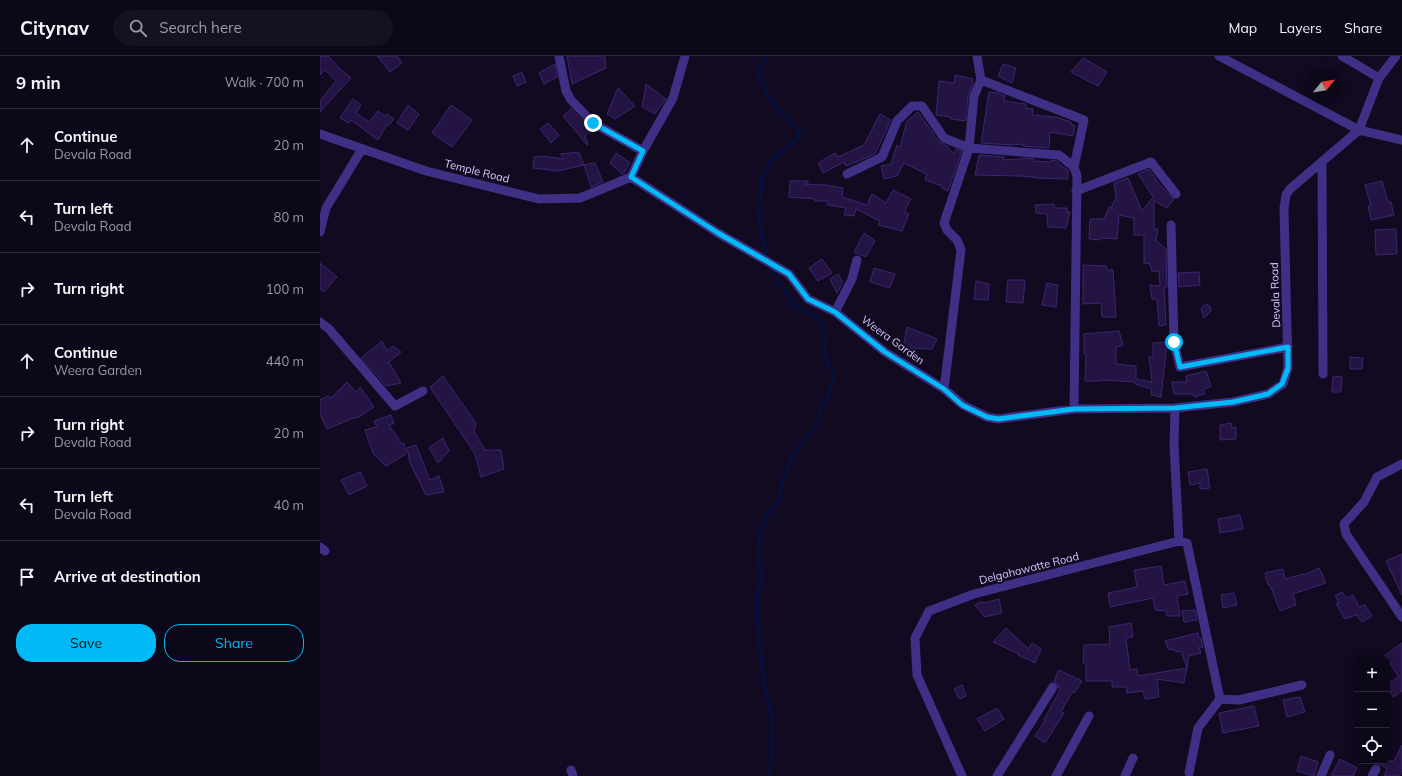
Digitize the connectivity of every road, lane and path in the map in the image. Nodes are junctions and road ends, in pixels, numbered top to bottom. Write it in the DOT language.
graph roads {
  1 [pos="559,56"];
  2 [pos="685,56"];
  3 [pos="977,56"];
  4 [pos="1219,56"];
  5 [pos="1342,56"];
  6 [pos="1396,56"];
  7 [pos="1379,78"];
  8 [pos="980,80"];
  9 [pos="1359,130"];
  10 [pos="320,134"];
  11 [pos="1402,140"];
  12 [pos="969,148"];
  13 [pos="362,149"];
  14 [pos="643,151"];
  15 [pos="1322,162"];
  16 [pos="1074,167"];
  17 [pos="847,174"];
  18 [pos="631,177"];
  19 [pos="1076,191"];
  20 [pos="1176,194"];
  21 [pos="1171,225"];
  22 [pos="320,232"];
  23 [pos="857,260"];
  24 [pos="835,312"];
  25 [pos="320,322"];
  26 [pos="1288,347"];
  27 [pos="1323,374"];
  28 [pos="944,389"];
  29 [pos="423,391"];
  30 [pos="1175,408"];
  31 [pos="1074,409"];
  32 [pos="1402,464"];
  33 [pos="1179,541"];
  34 [pos="1402,617"];
  35 [pos="1302,685"];
  36 [pos="1053,687"];
  37 [pos="1220,699"];
  38 [pos="1089,716"];
  39 [pos="1330,755"];
  40 [pos="1133,758"];
  41 [pos="1188,773"];
  42 [pos="962,776"];
  43 [pos="997,776"];
  44 [pos="1056,776"];
  45 [pos="1125,776"];
  46 [pos="1321,776"];
  1 -- 14 [label="street"];
  2 -- 14 [label="street"];
  3 -- 8 [label="street"];
  4 -- 9 [label="street"];
  5 -- 7 [label="street"];
  6 -- 7 [label="street, Devala Road"];
  7 -- 9 [label="street, Devala Road"];
  8 -- 12 [label="street"];
  8 -- 16 [label="street"];
  9 -- 11 [label="street"];
  9 -- 15 [label="street, Devala Road"];
  10 -- 13 [label="street, Temple Road"];
  12 -- 16 [label="street"];
  12 -- 17 [label="street"];
  12 -- 28 [label="street"];
  13 -- 18 [label="street, Temple Road"];
  13 -- 22 [label="street"];
  14 -- 18 [label="street"];
  15 -- 26 [label="street, Devala Road"];
  15 -- 27 [label="street"];
  16 -- 19 [label="street"];
  18 -- 24 [label="street, Weera Garden"];
  19 -- 20 [label="street"];
  19 -- 31 [label="street"];
  21 -- 26 [label="street"];
  23 -- 24 [label="street"];
  24 -- 28 [label="street, Weera Garden"];
  25 -- 29 [label="street"];
  26 -- 30 [label="street, Devala Road"];
  28 -- 31 [label="street, Weera Garden"];
  30 -- 31 [label="street, Weera Garden"];
  30 -- 33 [label="street"];
  32 -- 34 [label="street"];
  33 -- 37 [label="street"];
  33 -- 42 [label="street, Delgahawatte Road"];
  35 -- 37 [label="street"];
  36 -- 43 [label="street"];
  37 -- 41 [label="street"];
  38 -- 44 [label="street"];
  39 -- 46 [label="street"];
  40 -- 45 [label="street"];
}
